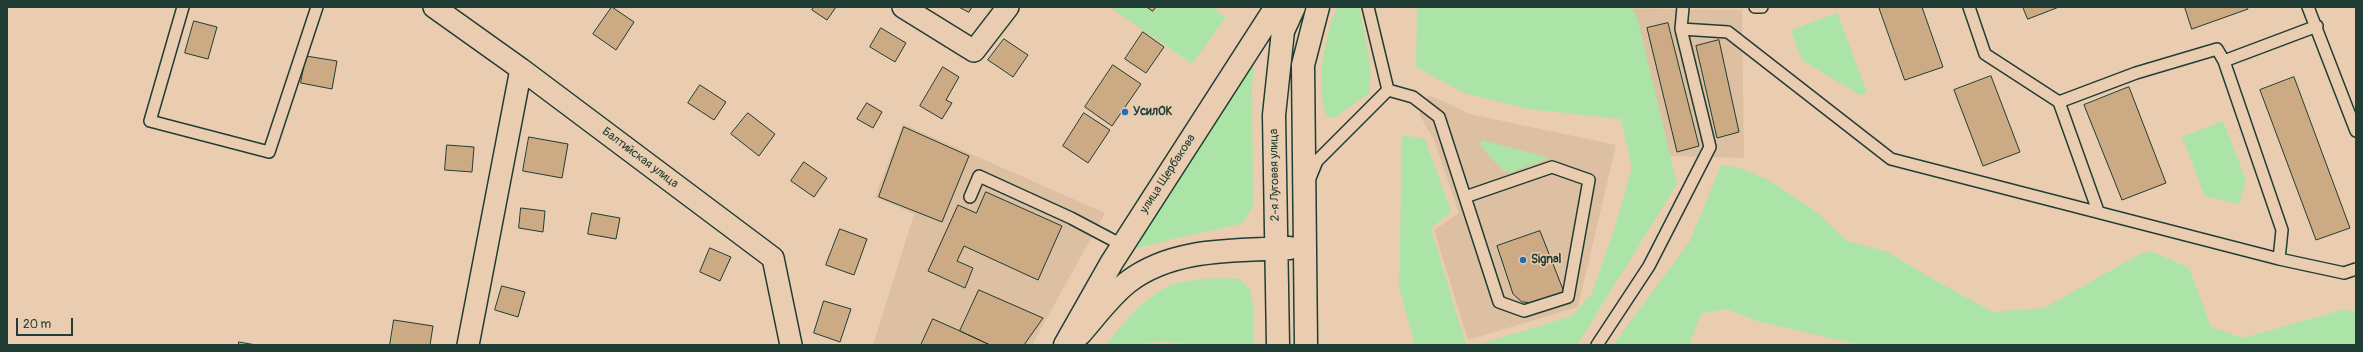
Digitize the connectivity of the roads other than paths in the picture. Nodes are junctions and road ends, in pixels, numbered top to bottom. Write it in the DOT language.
graph roads {
  1 [pos="183,7"];
  2 [pos="317,7"];
  3 [pos="434,7"];
  4 [pos="903,7"];
  5 [pos="1008,7"];
  6 [pos="1276,7"];
  7 [pos="1294,7"];
  8 [pos="1318,7"];
  9 [pos="1368,7"];
  10 [pos="1683,7"];
  11 [pos="1755,7"];
  12 [pos="1762,7"];
  13 [pos="1969,7"];
  14 [pos="2308,7"];
  15 [pos="2317,26"];
  16 [pos="1681,29"];
  17 [pos="2224,61"];
  18 [pos="521,69"];
  19 [pos="1388,90"];
  20 [pos="2059,102"];
  21 [pos="2356,131"];
  22 [pos="1305,188"];
  23 [pos="970,197"];
  24 [pos="1465,197"];
  25 [pos="2098,211"];
  26 [pos="1122,245"];
  27 [pos="1306,248"];
  28 [pos="1277,249"];
  29 [pos="2279,259"];
  30 [pos="2356,269"];
  31 [pos="468,345"];
  32 [pos="791,345"];
  33 [pos="1065,345"];
  34 [pos="1071,345"];
  35 [pos="1278,345"];
  36 [pos="1306,345"];
  37 [pos="1597,345"];
  1 -- 2 [label="lane"];
  3 -- 18 [label="street, Балтийская улица"];
  4 -- 5 [label="street"];
  6 -- 26 [label="main road, улица Щербакова"];
  7 -- 28 [label="main road, 2-я Луговая улица"];
  8 -- 22 [label="main road"];
  9 -- 19 [label="lane"];
  10 -- 16 [label="lane"];
  11 -- 12 [label="lane"];
  13 -- 20 [label="lane"];
  14 -- 15 [label="lane"];
  15 -- 17 [label="lane"];
  15 -- 21 [label="lane"];
  16 -- 25 [label="lane"];
  16 -- 37 [label="lane"];
  17 -- 20 [label="lane"];
  17 -- 29 [label="lane"];
  18 -- 31 [label="street"];
  18 -- 32 [label="street, Балтийская улица"];
  19 -- 22 [label="lane"];
  19 -- 24 [label="lane"];
  20 -- 25 [label="lane"];
  22 -- 27 [label="main road"];
  23 -- 26 [label="lane"];
  24 -- 24 [label="lane"];
  25 -- 29 [label="lane"];
  26 -- 33 [label="main road, улица Щербакова"];
  27 -- 28 [label="main road"];
  27 -- 36 [label="main road"];
  28 -- 34 [label="main road"];
  28 -- 35 [label="main road, 2-я Луговая улица"];
  29 -- 30 [label="lane"];
}
